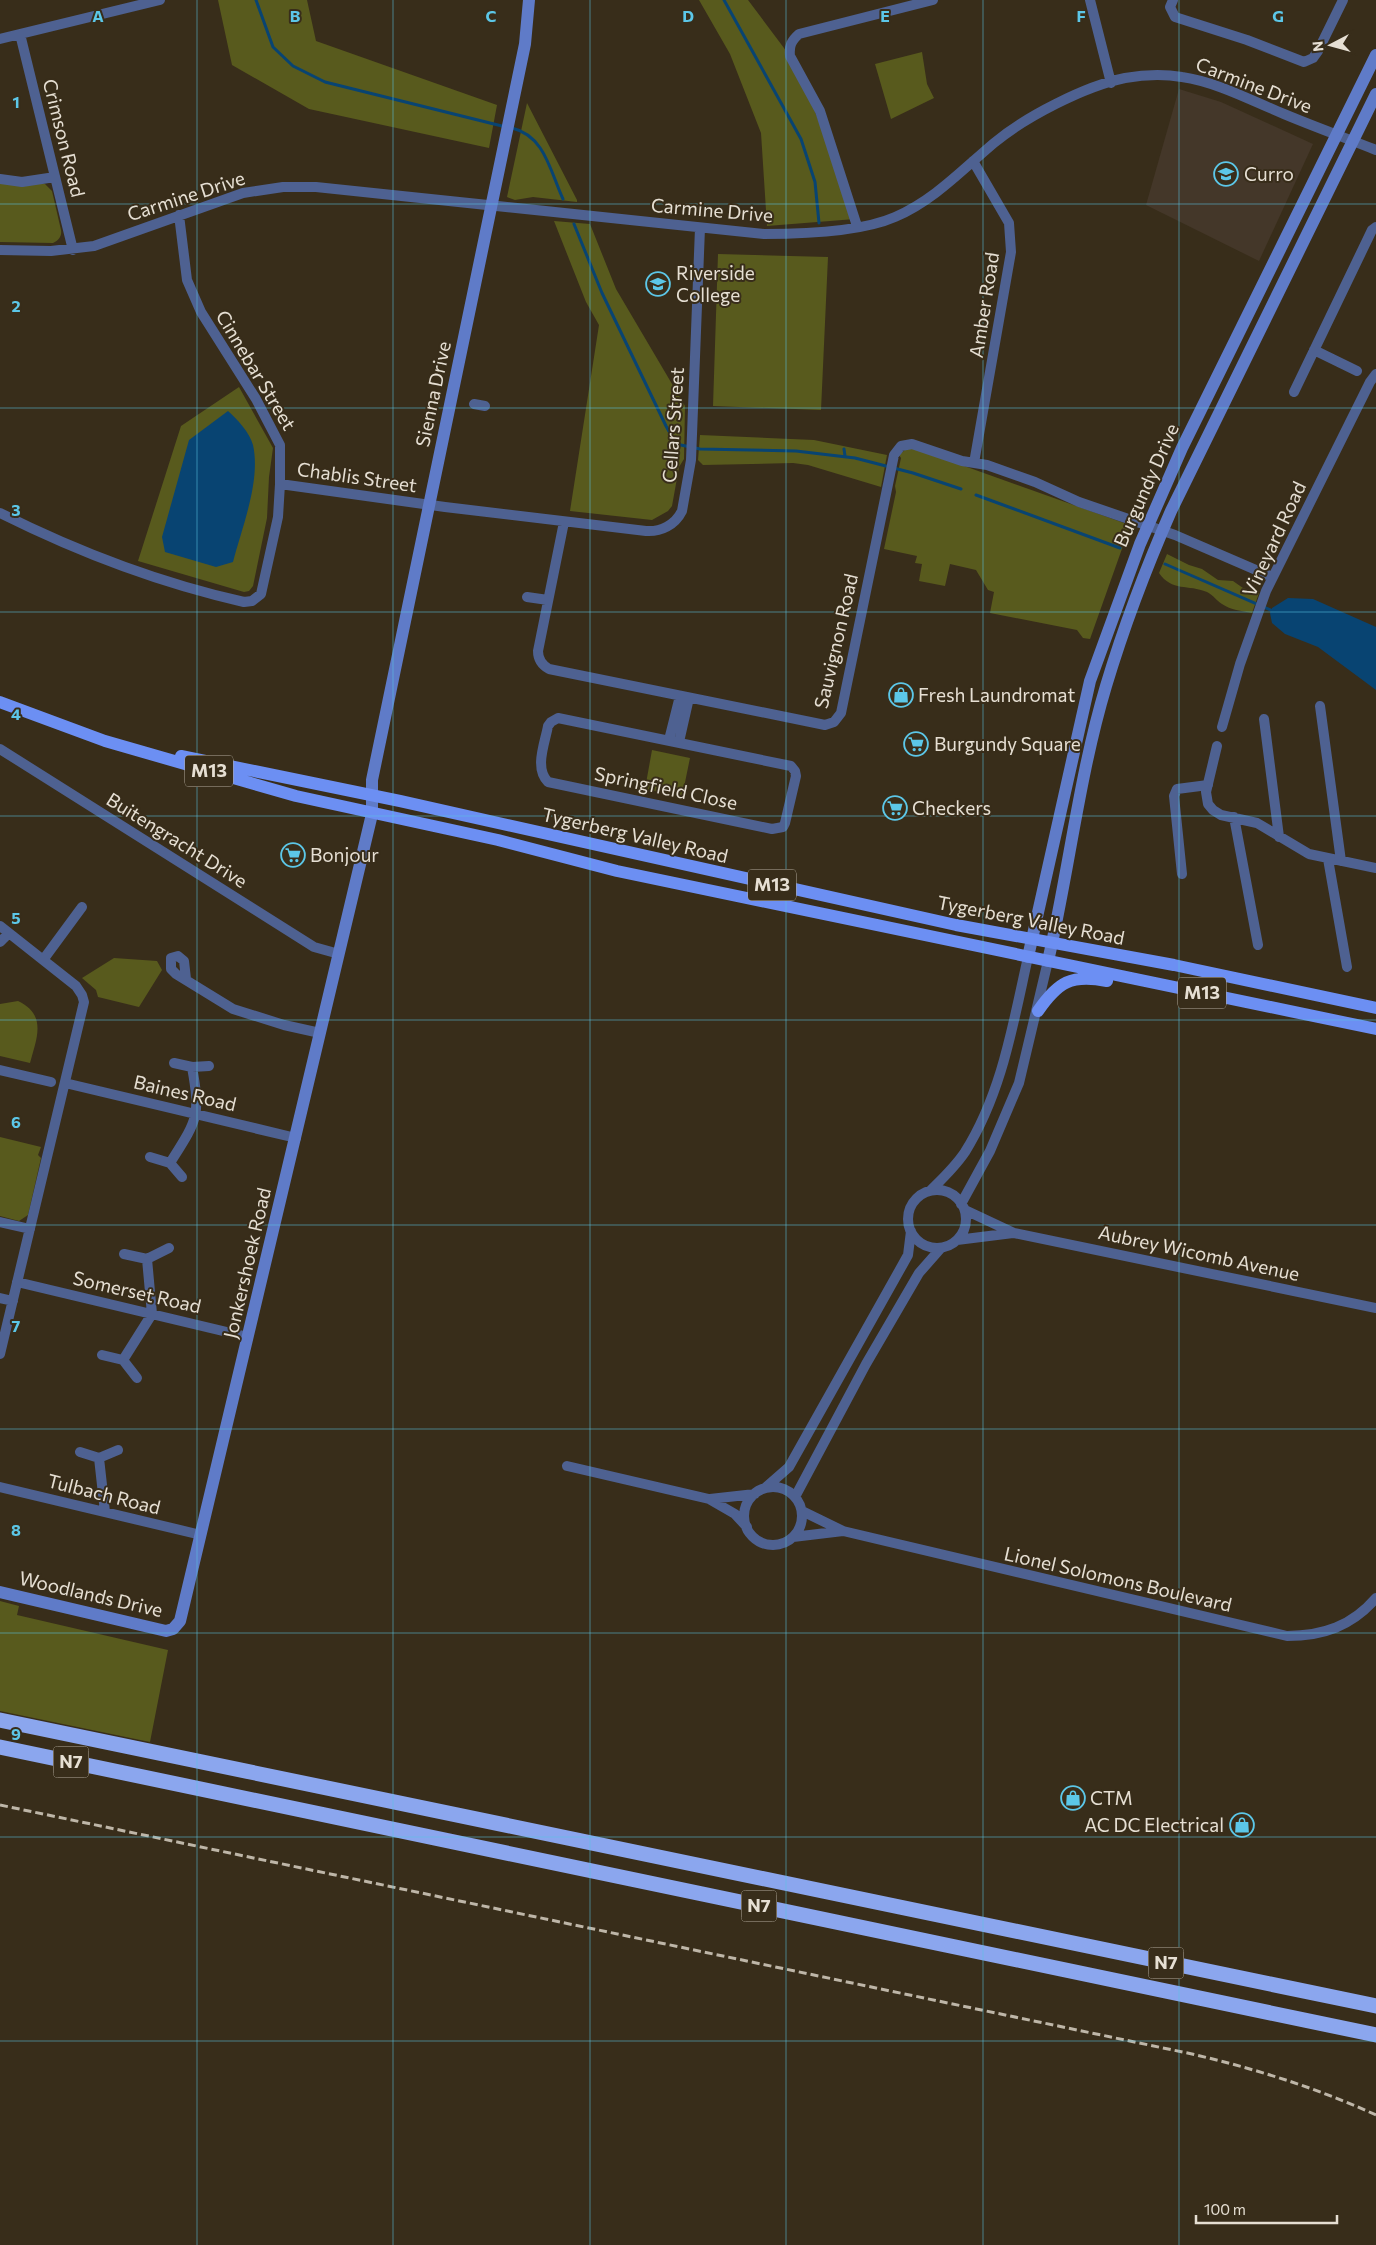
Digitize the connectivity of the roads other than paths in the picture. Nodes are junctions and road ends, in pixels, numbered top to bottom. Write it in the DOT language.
graph roads {
  1 [pos="159,0"];
  2 [pos="529,0"];
  3 [pos="933,0"];
  4 [pos="1090,0"];
  5 [pos="1173,0"];
  6 [pos="1343,0"];
  7 [pos="20,34"];
  8 [pos="0,40"];
  9 [pos="1376,56"];
  10 [pos="1111,83"];
  11 [pos="1376,94"];
  12 [pos="1336,135"];
  13 [pos="1353,141"];
  14 [pos="1376,150"];
  15 [pos="973,161"];
  16 [pos="55,177"];
  17 [pos="0,179"];
  18 [pos="492,206"];
  19 [pos="179,215"];
  20 [pos="857,226"];
  21 [pos="1376,227"];
  22 [pos="700,228"];
  23 [pos="0,250"];
  24 [pos="73,250"];
  25 [pos="1245,321"];
  26 [pos="1261,328"];
  27 [pos="1314,350"];
  28 [pos="1356,371"];
  29 [pos="1376,374"];
  30 [pos="1294,392"];
  31 [pos="474,404"];
  32 [pos="485,406"];
  33 [pos="974,463"];
  34 [pos="280,484"];
  35 [pos="429,505"];
  36 [pos="0,513"];
  37 [pos="564,522"];
  38 [pos="1147,526"];
  39 [pos="1162,531"];
  40 [pos="1272,577"];
  41 [pos="527,597"];
  42 [pos="548,600"];
  43 [pos="685,697"];
  44 [pos="0,702"];
  45 [pos="1320,706"];
  46 [pos="1264,719"];
  47 [pos="1222,727"];
  48 [pos="674,741"];
  49 [pos="122,746"];
  50 [pos="1217,746"];
  51 [pos="0,749"];
  52 [pos="1208,786"];
  53 [pos="372,796"];
  54 [pos="372,814"];
  55 [pos="1234,817"];
  56 [pos="1279,836"];
  57 [pos="1328,859"];
  58 [pos="1341,861"];
  59 [pos="1376,868"];
  60 [pos="1182,874"];
  61 [pos="82,908"];
  62 [pos="0,926"];
  63 [pos="9,933"];
  64 [pos="1032,940"];
  65 [pos="0,942"];
  66 [pos="1052,944"];
  67 [pos="1258,945"];
  68 [pos="339,954"];
  69 [pos="1028,957"];
  70 [pos="43,960"];
  71 [pos="1048,961"];
  72 [pos="1347,968"];
  73 [pos="186,979"];
  74 [pos="1169,986"];
  75 [pos="1376,1008"];
  76 [pos="1038,1011"];
  77 [pos="1376,1029"];
  78 [pos="320,1033"];
  79 [pos="174,1063"];
  80 [pos="209,1066"];
  81 [pos="192,1067"];
  82 [pos="0,1070"];
  83 [pos="50,1082"];
  84 [pos="65,1083"];
  85 [pos="196,1114"];
  86 [pos="296,1138"];
  87 [pos="150,1157"];
  88 [pos="170,1162"];
  89 [pos="182,1177"];
  90 [pos="930,1191"];
  91 [pos="963,1207"];
  92 [pos="0,1222"];
  93 [pos="30,1229"];
  94 [pos="911,1231"];
  95 [pos="1014,1233"];
  96 [pos="958,1240"];
  97 [pos="169,1248"];
  98 [pos="941,1248"];
  99 [pos="124,1254"];
  100 [pos="147,1259"];
  101 [pos="18,1282"];
  102 [pos="0,1298"];
  103 [pos="13,1301"];
  104 [pos="1376,1308"];
  105 [pos="152,1314"];
  106 [pos="248,1337"];
  107 [pos="0,1354"];
  108 [pos="102,1355"];
  109 [pos="123,1360"];
  110 [pos="137,1378"];
  111 [pos="118,1450"];
  112 [pos="80,1452"];
  113 [pos="99,1458"];
  114 [pos="567,1466"];
  115 [pos="0,1487"];
  116 [pos="766,1488"];
  117 [pos="755,1494"];
  118 [pos="795,1497"];
  119 [pos="709,1500"];
  120 [pos="105,1512"];
  121 [pos="802,1512"];
  122 [pos="747,1527"];
  123 [pos="843,1531"];
  124 [pos="201,1535"];
  125 [pos="794,1536"];
  126 [pos="0,1592"];
  127 [pos="1376,1598"];
  128 [pos="173,1629"];
  129 [pos="0,1720"];
  130 [pos="0,1747"];
  131 [pos="1261,1982"];
  132 [pos="1132,1984"];
  133 [pos="1376,1996"];
  134 [pos="1376,2006"];
  135 [pos="1376,2035"];
  136 [pos="1376,2043"];
  1 -- 7 [label="street"];
  2 -- 18 [label="main road, Sienna Drive"];
  3 -- 20 [label="street"];
  4 -- 10 [label="street"];
  5 -- 6 [label="street"];
  7 -- 8 [label="street"];
  7 -- 16 [label="street, Crimson Road"];
  9 -- 12 [label="main road, Burgundy Drive"];
  10 -- 12 [label="street, Carmine Drive"];
  10 -- 15 [label="street, Carmine Drive"];
  11 -- 13 [label="main road, Burgundy Drive"];
  12 -- 13 [label="street, Carmine Drive"];
  12 -- 25 [label="main road, Burgundy Drive"];
  13 -- 14 [label="street, Carmine Drive"];
  13 -- 26 [label="main road, Burgundy Drive"];
  15 -- 20 [label="street, Carmine Drive"];
  15 -- 33 [label="street, Amber Road"];
  16 -- 17 [label="street"];
  16 -- 24 [label="street, Crimson Road"];
  18 -- 19 [label="street, Carmine Drive"];
  18 -- 22 [label="street, Carmine Drive"];
  18 -- 35 [label="main road, Sienna Drive"];
  19 -- 24 [label="street, Carmine Drive"];
  19 -- 34 [label="street, Cinnebar Street"];
  20 -- 22 [label="street, Carmine Drive"];
  21 -- 27 [label="street"];
  22 -- 37 [label="street, Cellars Street"];
  23 -- 24 [label="street, Carmine Drive"];
  25 -- 26 [label="street"];
  25 -- 38 [label="main road, Burgundy Drive"];
  26 -- 39 [label="main road, Burgundy Drive"];
  27 -- 28 [label="street"];
  27 -- 30 [label="street"];
  29 -- 40 [label="street, Vineyard Road"];
  31 -- 32 [label="street"];
  33 -- 38 [label="street, Sauvignon Road"];
  33 -- 43 [label="street, Sauvignon Road"];
  34 -- 35 [label="street, Chablis Street"];
  34 -- 36 [label="street, Cinnebar Street"];
  35 -- 37 [label="street, Cellars Street"];
  35 -- 53 [label="main road, Sienna Drive"];
  37 -- 42 [label="street, Sauvignon Road"];
  38 -- 39 [label="street, Sauvignon Road"];
  38 -- 64 [label="main road, Burgundy Drive"];
  39 -- 40 [label="street, Sauvignon Road"];
  39 -- 66 [label="main road, Burgundy Drive"];
  40 -- 47 [label="street, Vineyard Road"];
  41 -- 42 [label="street"];
  42 -- 43 [label="street, Sauvignon Road"];
  43 -- 48 [label="street"];
  44 -- 49 [label="main road, Tygerberg Valley Road / M13"];
  45 -- 58 [label="street"];
  46 -- 56 [label="street"];
  48 -- 48 [label="street, Springfield Close"];
  49 -- 53 [label="main road, Tygerberg Valley Road / M13"];
  49 -- 54 [label="main road, Tygerberg Valley Road / M13"];
  50 -- 52 [label="street"];
  51 -- 68 [label="street, Buitengracht Drive"];
  52 -- 55 [label="street"];
  52 -- 60 [label="street"];
  53 -- 54 [label="main road, Sienna Drive"];
  53 -- 64 [label="main road, Tygerberg Valley Road / M13"];
  54 -- 68 [label="main road, Jonkershoek Road"];
  54 -- 69 [label="main road, Tygerberg Valley Road / M13"];
  55 -- 56 [label="street"];
  55 -- 67 [label="street"];
  56 -- 57 [label="street"];
  57 -- 58 [label="street"];
  57 -- 72 [label="street"];
  58 -- 59 [label="street"];
  61 -- 70 [label="street"];
  62 -- 63 [label="street"];
  63 -- 65 [label="street"];
  63 -- 70 [label="street"];
  64 -- 66 [label="main road, Tygerberg Valley Road / M13"];
  64 -- 69 [label="main road, Burgundy Drive"];
  66 -- 71 [label="main road, Burgundy Drive"];
  66 -- 75 [label="main road, Tygerberg Valley Road / M13"];
  68 -- 78 [label="main road, Jonkershoek Road"];
  69 -- 71 [label="main road, Tygerberg Valley Road / M13"];
  69 -- 90 [label="street"];
  70 -- 84 [label="street"];
  71 -- 74 [label="main road, Tygerberg Valley Road / M13"];
  71 -- 76 [label="street"];
  73 -- 78 [label="street"];
  74 -- 76 [label="main road"];
  74 -- 77 [label="main road, Tygerberg Valley Road / M13"];
  76 -- 91 [label="street"];
  78 -- 86 [label="main road, Jonkershoek Road"];
  79 -- 81 [label="street"];
  80 -- 81 [label="street"];
  81 -- 85 [label="street"];
  82 -- 83 [label="street"];
  84 -- 85 [label="street, Baines Road"];
  84 -- 93 [label="street"];
  85 -- 86 [label="street, Baines Road"];
  85 -- 88 [label="street"];
  86 -- 106 [label="main road, Jonkershoek Road"];
  87 -- 88 [label="street"];
  88 -- 89 [label="street"];
  90 -- 91 [label="street"];
  90 -- 94 [label="street"];
  91 -- 95 [label="street, Aubrey Wicomb Avenue"];
  91 -- 96 [label="street"];
  92 -- 93 [label="street"];
  93 -- 101 [label="street"];
  94 -- 98 [label="street"];
  94 -- 116 [label="street"];
  95 -- 96 [label="street, Aubrey Wicomb Avenue"];
  95 -- 104 [label="street, Aubrey Wicomb Avenue"];
  96 -- 98 [label="street"];
  97 -- 100 [label="street"];
  98 -- 118 [label="street"];
  99 -- 100 [label="street"];
  100 -- 105 [label="street"];
  101 -- 103 [label="street"];
  101 -- 105 [label="street, Somerset Road"];
  102 -- 103 [label="street"];
  103 -- 107 [label="street"];
  105 -- 106 [label="street, Somerset Road"];
  105 -- 109 [label="street"];
  106 -- 124 [label="main road, Jonkershoek Road"];
  108 -- 109 [label="street"];
  109 -- 110 [label="street"];
  111 -- 113 [label="street"];
  112 -- 113 [label="street"];
  113 -- 120 [label="street"];
  114 -- 119 [label="street"];
  115 -- 120 [label="street, Tulbach Road"];
  116 -- 117 [label="street"];
  116 -- 118 [label="street"];
  117 -- 119 [label="street"];
  117 -- 122 [label="street"];
  118 -- 121 [label="street"];
  119 -- 122 [label="street"];
  120 -- 124 [label="street, Tulbach Road"];
  121 -- 123 [label="street, Lionel Solomons Boulevard"];
  121 -- 125 [label="street"];
  122 -- 125 [label="street"];
  123 -- 125 [label="street, Lionel Solomons Boulevard"];
  123 -- 127 [label="street, Lionel Solomons Boulevard"];
  124 -- 128 [label="main road, Jonkershoek Road"];
  126 -- 128 [label="main road, Woodlands Drive"];
  129 -- 131 [label="highway, N7"];
  130 -- 132 [label="highway, N7"];
  131 -- 133 [label="highway"];
  131 -- 134 [label="highway, N7"];
  132 -- 135 [label="highway, N7"];
  132 -- 136 [label="highway"];
}
